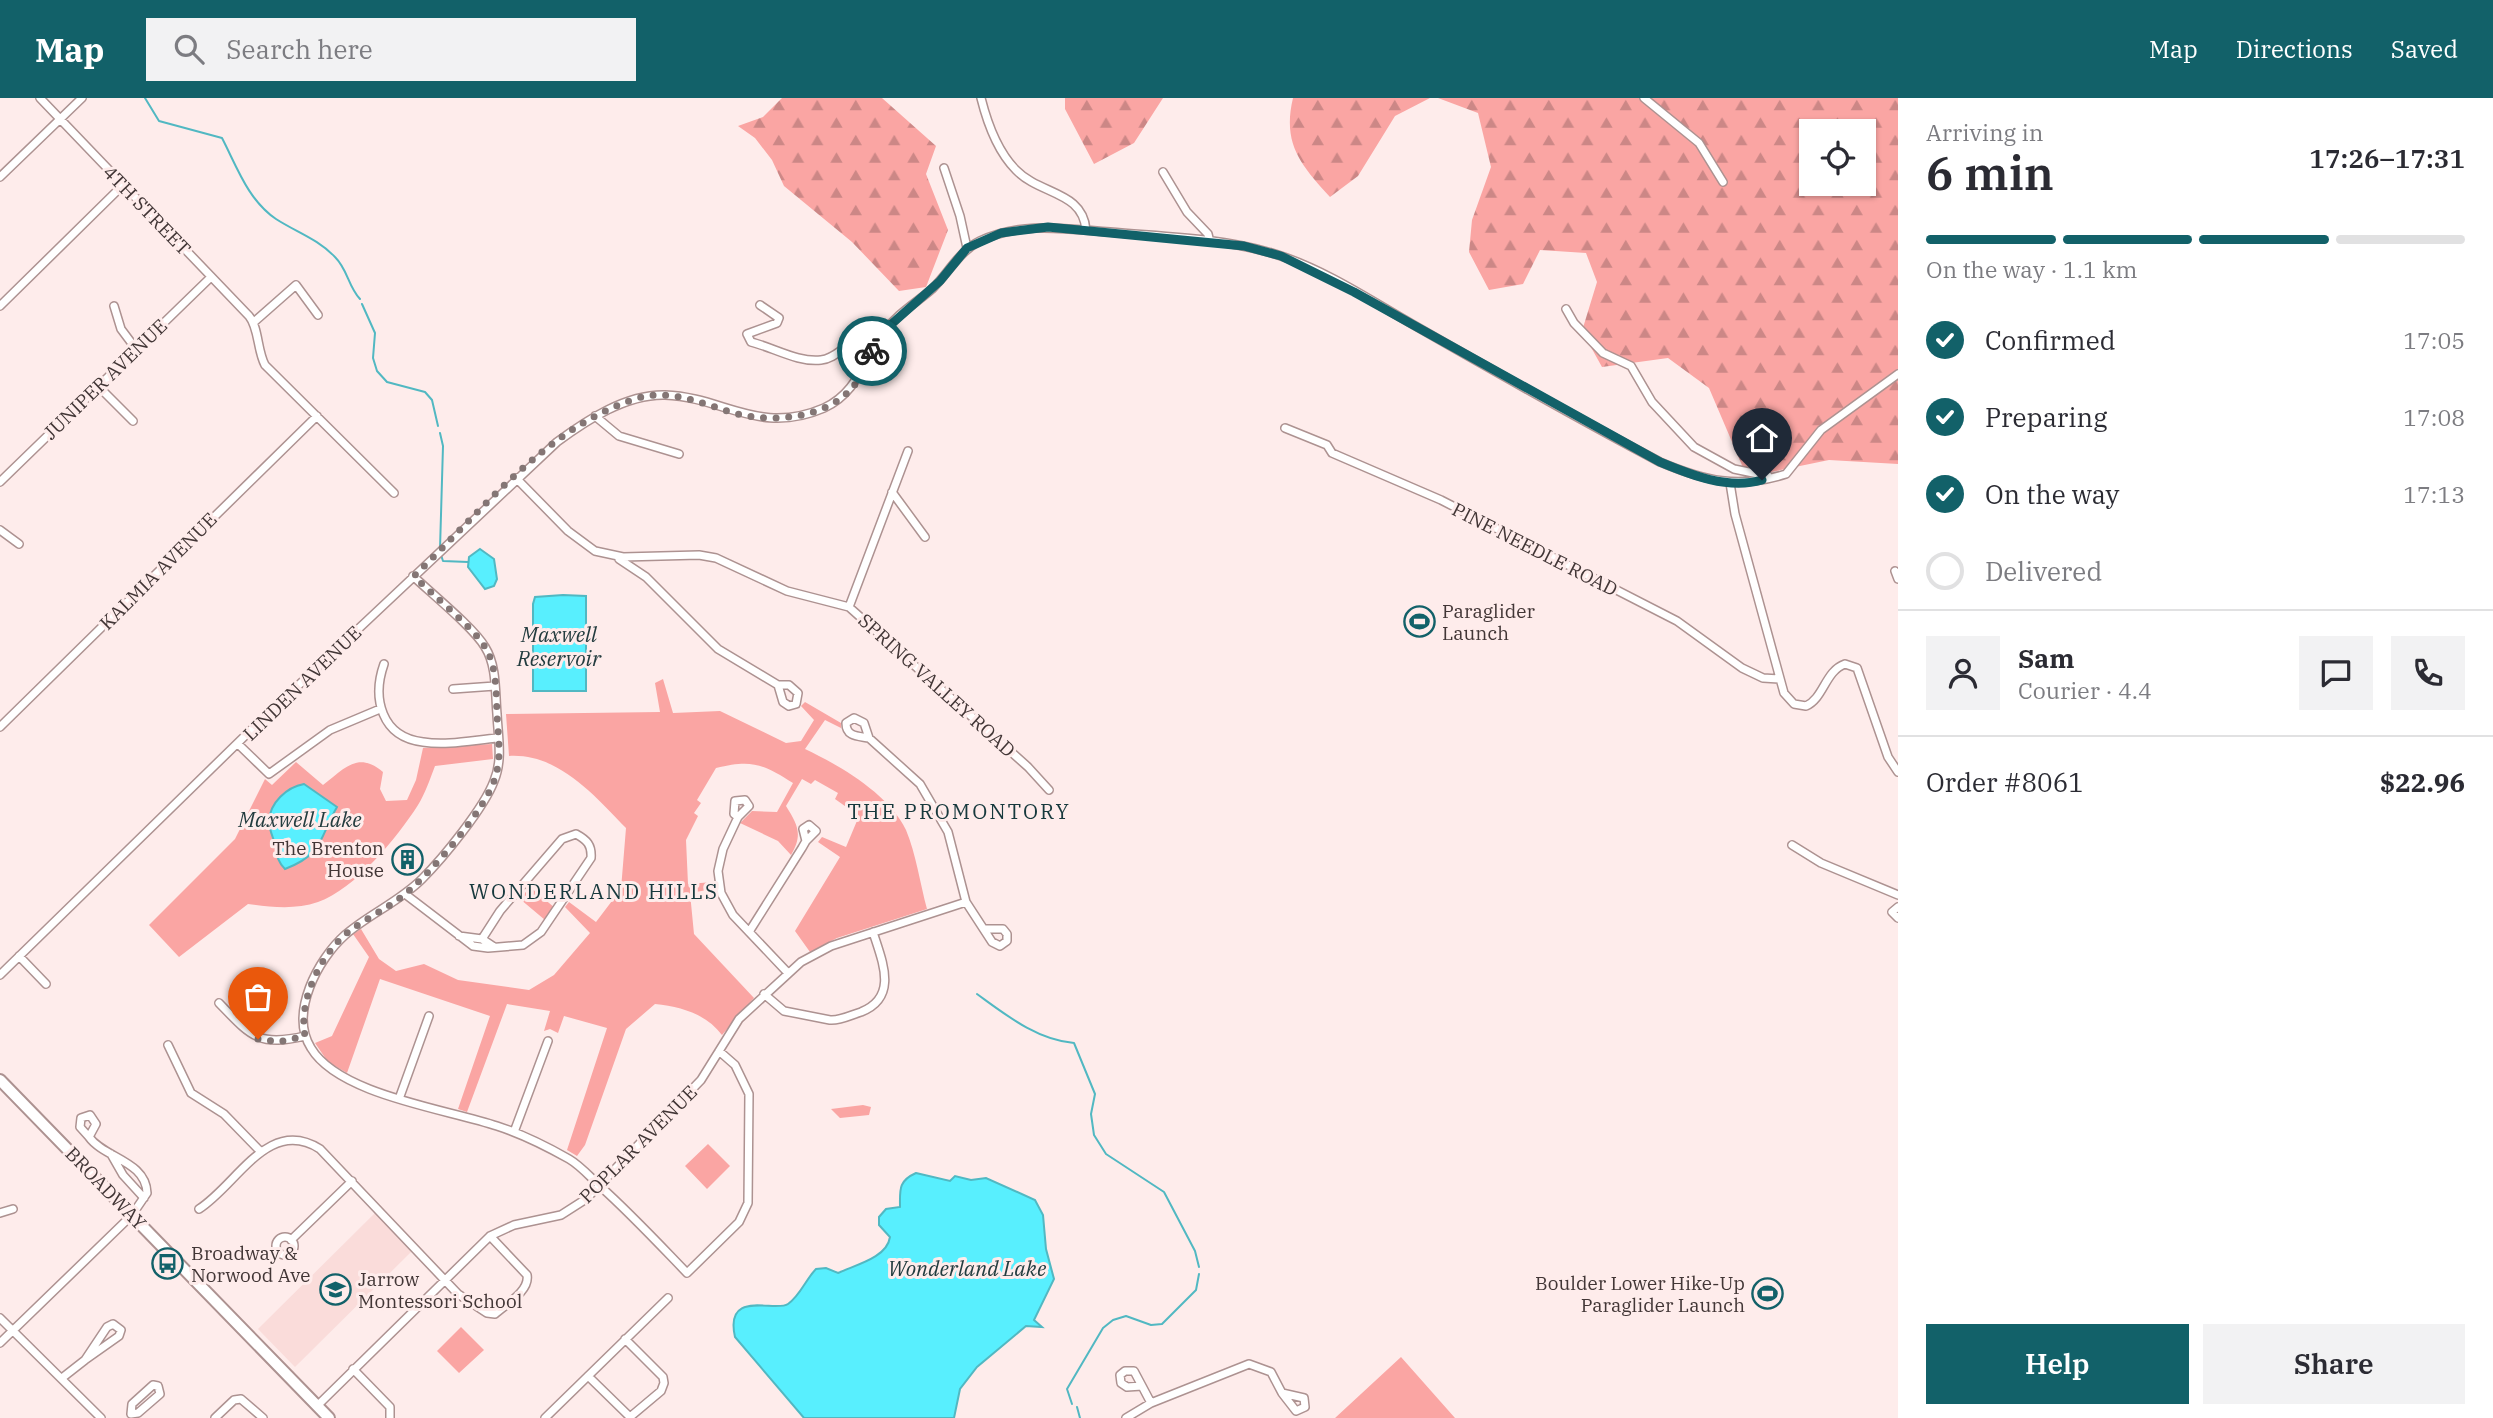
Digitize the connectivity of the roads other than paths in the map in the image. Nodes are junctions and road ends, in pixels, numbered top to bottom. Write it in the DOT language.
graph roads {
  1 [pos="40,98"];
  2 [pos="82,98"];
  3 [pos="981,98"];
  4 [pos="1644,98"];
  5 [pos="61,118"];
  6 [pos="944,168"];
  7 [pos="1163,172"];
  8 [pos="0,177"];
  9 [pos="1723,182"];
  10 [pos="123,185"];
  11 [pos="1086,230"];
  12 [pos="1210,242"];
  13 [pos="967,248"];
  14 [pos="211,277"];
  15 [pos="760,305"];
  16 [pos="0,306"];
  17 [pos="114,306"];
  18 [pos="1566,309"];
  19 [pos="318,315"];
  20 [pos="254,322"];
  21 [pos="873,348"];
  22 [pos="136,349"];
  23 [pos="1898,374"];
  24 [pos="98,386"];
  25 [pos="317,416"];
  26 [pos="595,416"];
  27 [pos="133,421"];
  28 [pos="1285,428"];
  29 [pos="908,451"];
  30 [pos="679,454"];
  31 [pos="1776,477"];
  32 [pos="516,478"];
  33 [pos="0,482"];
  34 [pos="1730,484"];
  35 [pos="892,492"];
  36 [pos="394,493"];
  37 [pos="0,530"];
  38 [pos="925,537"];
  39 [pos="19,544"];
  40 [pos="615,557"];
  41 [pos="414,576"];
  42 [pos="849,607"];
  43 [pos="384,664"];
  44 [pos="1779,679"];
  45 [pos="778,685"];
  46 [pos="495,686"];
  47 [pos="453,689"];
  48 [pos="380,709"];
  49 [pos="0,727"];
  50 [pos="498,738"];
  51 [pos="869,738"];
  52 [pos="238,744"];
  53 [pos="1898,772"];
  54 [pos="1049,790"];
  55 [pos="737,817"];
  56 [pos="806,841"];
  57 [pos="1792,845"];
  58 [pos="405,894"];
  59 [pos="1898,895"];
  60 [pos="966,902"];
  61 [pos="1898,907"];
  62 [pos="1898,918"];
  63 [pos="985,929"];
  64 [pos="749,932"];
  65 [pos="873,932"];
  66 [pos="459,936"];
  67 [pos="482,939"];
  68 [pos="494,947"];
  69 [pos="19,956"];
  70 [pos="788,973"];
  71 [pos="0,975"];
  72 [pos="46,984"];
  73 [pos="764,994"];
  74 [pos="219,1003"];
  75 [pos="429,1016"];
  76 [pos="305,1036"];
  77 [pos="548,1041"];
  78 [pos="168,1045"];
  79 [pos="719,1051"];
  80 [pos="0,1080"];
  81 [pos="400,1099"];
  82 [pos="514,1132"];
  83 [pos="89,1138"];
  84 [pos="261,1152"];
  85 [pos="352,1181"];
  86 [pos="599,1185"];
  87 [pos="13,1209"];
  88 [pos="199,1209"];
  89 [pos="0,1213"];
  90 [pos="132,1215"];
  91 [pos="490,1236"];
  92 [pos="291,1240"];
  93 [pos="444,1280"];
  94 [pos="668,1298"];
  95 [pos="0,1318"];
  96 [pos="13,1331"];
  97 [pos="625,1339"];
  98 [pos="0,1343"];
  99 [pos="85,1360"];
  100 [pos="353,1369"];
  101 [pos="587,1376"];
  102 [pos="62,1378"];
  103 [pos="1142,1386"];
  104 [pos="1283,1393"];
  105 [pos="1151,1404"];
  106 [pos="317,1406"];
  107 [pos="129,1416"];
  108 [pos="101,1418"];
  109 [pos="215,1418"];
  110 [pos="263,1418"];
  111 [pos="329,1418"];
  112 [pos="390,1418"];
  113 [pos="545,1418"];
  114 [pos="1126,1418"];
  1 -- 5 [label="street, 4TH STREET"];
  2 -- 5 [label="street"];
  3 -- 11 [label="street"];
  4 -- 9 [label="street"];
  5 -- 8 [label="street"];
  5 -- 10 [label="street, 4TH STREET"];
  6 -- 13 [label="street"];
  7 -- 12 [label="street"];
  10 -- 14 [label="street, 4TH STREET"];
  10 -- 16 [label="street"];
  11 -- 12 [label="street"];
  11 -- 13 [label="street"];
  12 -- 34 [label="street"];
  13 -- 21 [label="street, LINDEN AVENUE"];
  14 -- 20 [label="street, 4TH STREET"];
  14 -- 22 [label="street, JUNIPER AVENUE"];
  15 -- 21 [label="street"];
  17 -- 22 [label="street"];
  18 -- 31 [label="street"];
  19 -- 20 [label="street"];
  20 -- 25 [label="street"];
  21 -- 26 [label="street, LINDEN AVENUE"];
  22 -- 24 [label="street, JUNIPER AVENUE"];
  23 -- 31 [label="street"];
  24 -- 27 [label="street"];
  24 -- 33 [label="street, JUNIPER AVENUE"];
  25 -- 36 [label="street"];
  25 -- 49 [label="street, KALMIA AVENUE"];
  26 -- 30 [label="street"];
  26 -- 32 [label="street, LINDEN AVENUE"];
  28 -- 44 [label="street, PINE NEEDLE ROAD"];
  29 -- 35 [label="street"];
  31 -- 34 [label="street"];
  32 -- 40 [label="street, SPRING VALLEY ROAD"];
  32 -- 41 [label="street, LINDEN AVENUE"];
  34 -- 44 [label="street"];
  35 -- 38 [label="street"];
  35 -- 42 [label="street"];
  37 -- 39 [label="street"];
  40 -- 42 [label="street, SPRING VALLEY ROAD"];
  40 -- 45 [label="street"];
  41 -- 46 [label="street"];
  41 -- 52 [label="street, LINDEN AVENUE"];
  42 -- 54 [label="street, SPRING VALLEY ROAD"];
  43 -- 48 [label="street"];
  44 -- 53 [label="street"];
  46 -- 47 [label="street"];
  46 -- 50 [label="street"];
  48 -- 50 [label="street"];
  48 -- 52 [label="street"];
  50 -- 58 [label="street"];
  51 -- 60 [label="street"];
  52 -- 69 [label="street, LINDEN AVENUE"];
  55 -- 64 [label="street"];
  56 -- 64 [label="street"];
  57 -- 59 [label="street"];
  58 -- 66 [label="street"];
  58 -- 76 [label="street"];
  60 -- 63 [label="street"];
  60 -- 65 [label="street, POPLAR AVENUE"];
  61 -- 62 [label="street"];
  64 -- 70 [label="street"];
  65 -- 70 [label="street, POPLAR AVENUE"];
  65 -- 73 [label="street"];
  66 -- 67 [label="street"];
  66 -- 68 [label="street"];
  67 -- 68 [label="street"];
  67 -- 68 [label="street"];
  69 -- 71 [label="street, LINDEN AVENUE"];
  69 -- 72 [label="street"];
  70 -- 73 [label="street, POPLAR AVENUE"];
  73 -- 79 [label="street, POPLAR AVENUE"];
  74 -- 76 [label="street"];
  75 -- 81 [label="street"];
  76 -- 81 [label="street"];
  77 -- 82 [label="street"];
  78 -- 84 [label="street"];
  79 -- 86 [label="street, POPLAR AVENUE"];
  79 -- 86 [label="street"];
  80 -- 90 [label="main road, BROADWAY"];
  81 -- 82 [label="street"];
  82 -- 86 [label="street"];
  83 -- 90 [label="street"];
  84 -- 85 [label="street"];
  84 -- 88 [label="street"];
  85 -- 92 [label="street"];
  85 -- 93 [label="street"];
  86 -- 91 [label="street, POPLAR AVENUE"];
  87 -- 89 [label="street"];
  90 -- 96 [label="street"];
  90 -- 106 [label="main road, BROADWAY"];
  91 -- 93 [label="street, POPLAR AVENUE"];
  91 -- 93 [label="street"];
  93 -- 100 [label="street, POPLAR AVENUE"];
  94 -- 97 [label="street"];
  95 -- 96 [label="street"];
  96 -- 98 [label="street"];
  96 -- 102 [label="street"];
  97 -- 101 [label="street"];
  97 -- 101 [label="street"];
  99 -- 99 [label="street"];
  99 -- 102 [label="street"];
  100 -- 106 [label="street, POPLAR AVENUE"];
  100 -- 112 [label="street"];
  101 -- 113 [label="street"];
  102 -- 108 [label="street"];
  103 -- 105 [label="street"];
  104 -- 105 [label="street"];
  105 -- 114 [label="street"];
  106 -- 111 [label="main road, BROADWAY"];
  107 -- 107 [label="street"];
  109 -- 110 [label="street"];
}
